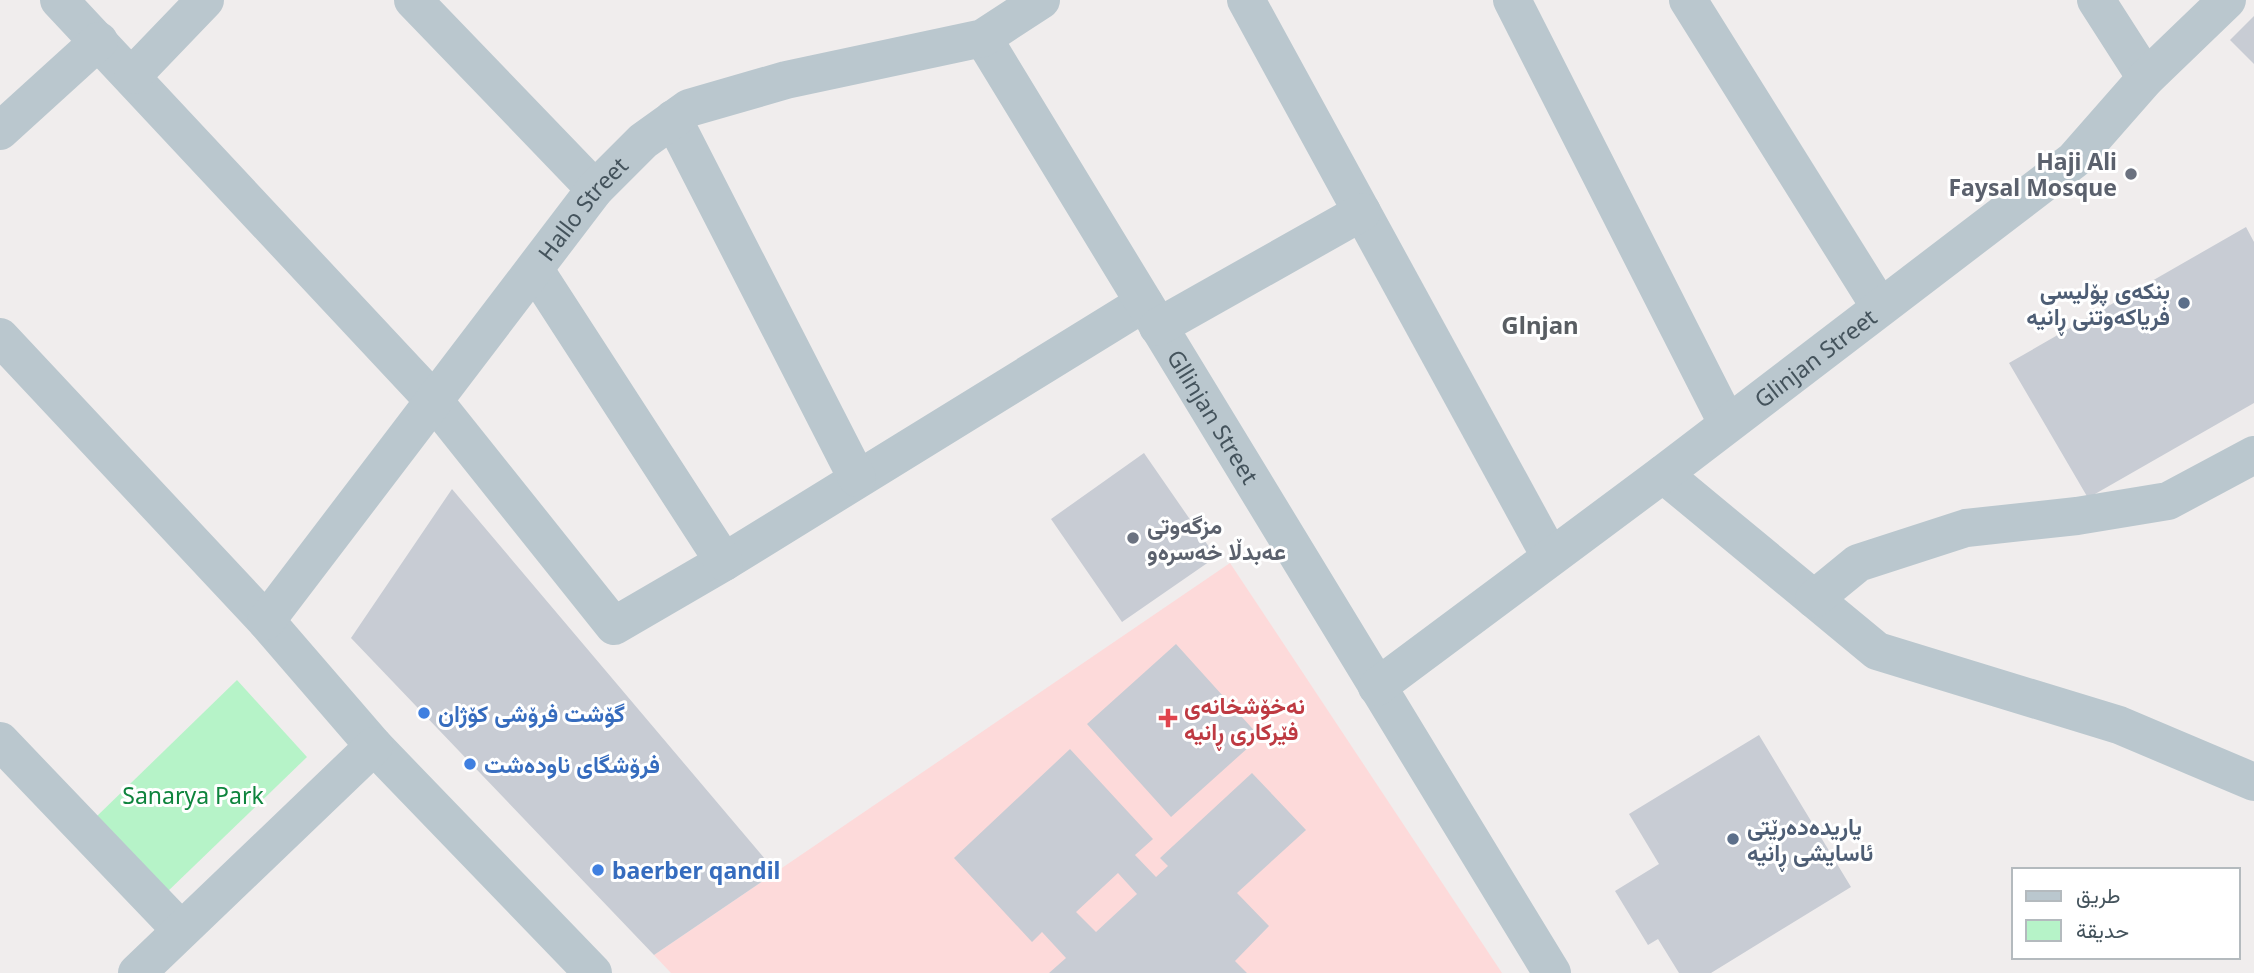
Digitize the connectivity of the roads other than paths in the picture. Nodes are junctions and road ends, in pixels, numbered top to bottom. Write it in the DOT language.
graph roads {
  1 [pos="59,0"];
  2 [pos="205,0"];
  3 [pos="413,0"];
  4 [pos="1041,0"];
  5 [pos="1246,0"];
  6 [pos="1512,0"];
  7 [pos="1688,0"];
  8 [pos="2096,0"];
  9 [pos="2227,0"];
  10 [pos="983,38"];
  11 [pos="99,41"];
  12 [pos="133,75"];
  13 [pos="2146,78"];
  14 [pos="673,119"];
  15 [pos="0,131"];
  16 [pos="595,189"];
  17 [pos="1362,212"];
  18 [pos="535,270"];
  19 [pos="1880,307"];
  20 [pos="1151,315"];
  21 [pos="0,337"];
  22 [pos="435,402"];
  23 [pos="1727,423"];
  24 [pos="2254,455"];
  25 [pos="1663,474"];
  26 [pos="857,478"];
  27 [pos="1550,556"];
  28 [pos="724,562"];
  29 [pos="1814,599"];
  30 [pos="266,621"];
  31 [pos="1377,687"];
  32 [pos="0,741"];
  33 [pos="374,746"];
  34 [pos="2254,782"];
  35 [pos="181,930"];
  36 [pos="137,973"];
  37 [pos="593,973"];
  38 [pos="1552,973"];
  1 -- 11 [label="street"];
  2 -- 12 [label="street"];
  3 -- 16 [label="street"];
  4 -- 10 [label="street, Hallo Street"];
  5 -- 17 [label="street"];
  6 -- 23 [label="street"];
  7 -- 19 [label="street"];
  8 -- 13 [label="street"];
  9 -- 13 [label="street, Glinjan Street"];
  10 -- 14 [label="street, Hallo Street"];
  10 -- 20 [label="street, Gllinjan Street"];
  11 -- 12 [label="street"];
  11 -- 15 [label="street"];
  12 -- 22 [label="street"];
  13 -- 19 [label="street, Glinjan Street"];
  14 -- 16 [label="street, Hallo Street"];
  14 -- 26 [label="street"];
  16 -- 18 [label="street, Hallo Street"];
  17 -- 20 [label="street"];
  17 -- 27 [label="street"];
  18 -- 22 [label="street, Hallo Street"];
  18 -- 28 [label="street"];
  19 -- 23 [label="street, Glinjan Street"];
  20 -- 26 [label="street"];
  20 -- 31 [label="street, Gllinjan Street"];
  21 -- 30 [label="street"];
  22 -- 28 [label="street"];
  22 -- 30 [label="street, Hallo Street"];
  23 -- 25 [label="street, Glinjan Street"];
  24 -- 29 [label="street"];
  25 -- 27 [label="street, Glinjan Street"];
  25 -- 29 [label="street"];
  26 -- 28 [label="street"];
  27 -- 31 [label="street, Glinjan Street"];
  29 -- 34 [label="street"];
  30 -- 33 [label="street"];
  31 -- 38 [label="street, Gllinjan Street"];
  32 -- 35 [label="street"];
  33 -- 35 [label="street"];
  33 -- 37 [label="street"];
  35 -- 36 [label="street"];
}
